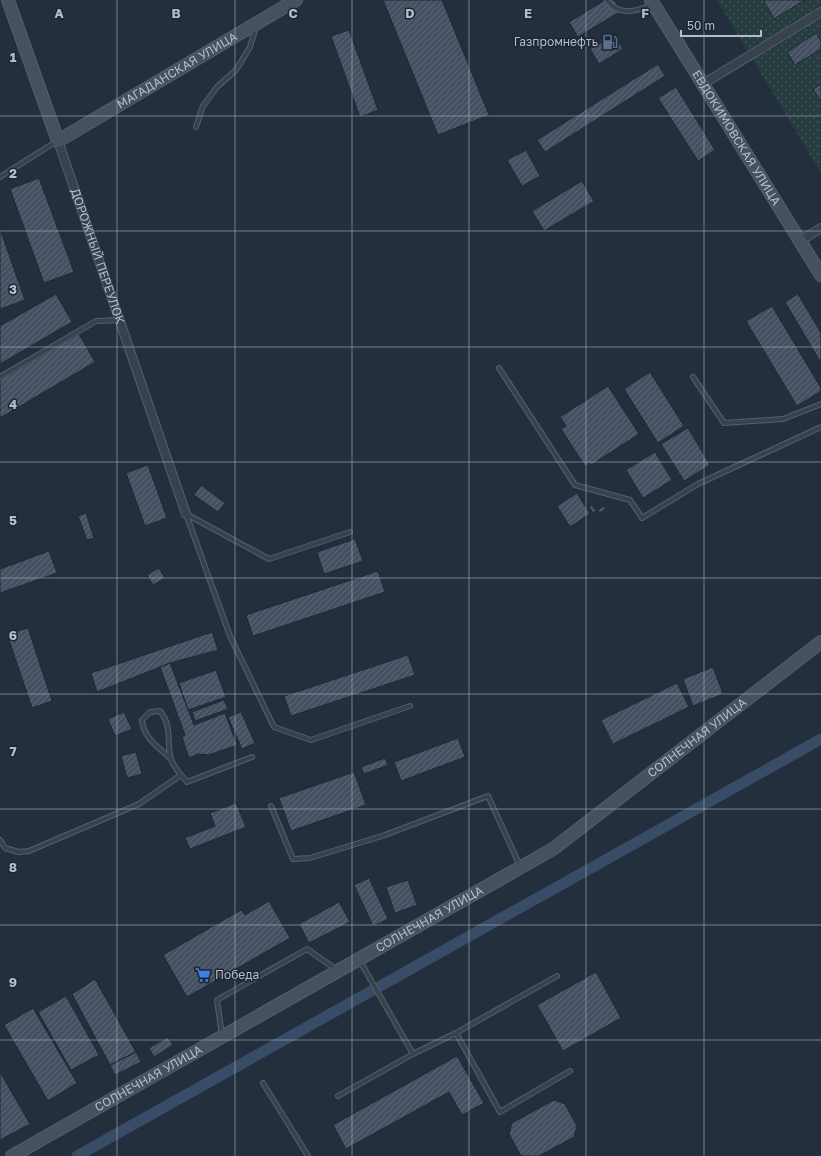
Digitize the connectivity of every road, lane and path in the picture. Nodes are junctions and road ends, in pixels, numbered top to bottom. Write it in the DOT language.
graph roads {
  1 [pos="8,0"];
  2 [pos="296,0"];
  3 [pos="607,0"];
  4 [pos="652,2"];
  5 [pos="821,12"];
  6 [pos="258,23"];
  7 [pos="703,84"];
  8 [pos="196,127"];
  9 [pos="58,141"];
  10 [pos="0,177"];
  11 [pos="821,228"];
  12 [pos="800,241"];
  13 [pos="821,275"];
  14 [pos="120,320"];
  15 [pos="499,368"];
  16 [pos="0,377"];
  17 [pos="692,377"];
  18 [pos="821,404"];
  19 [pos="821,427"];
  20 [pos="186,514"];
  21 [pos="350,532"];
  22 [pos="821,642"];
  23 [pos="410,706"];
  24 [pos="252,757"];
  25 [pos="170,758"];
  26 [pos="181,775"];
  27 [pos="271,806"];
  28 [pos="0,840"];
  29 [pos="521,868"];
  30 [pos="362,965"];
  31 [pos="339,972"];
  32 [pos="557,976"];
  33 [pos="456,1033"];
  34 [pos="223,1037"];
  35 [pos="413,1054"];
  36 [pos="570,1071"];
  37 [pos="263,1083"];
  38 [pos="338,1096"];
  39 [pos="12,1156"];
  40 [pos="308,1156"];
  1 -- 9 [label="main road, ДОРОЖНЫЙ ПЕРЕУЛОК"];
  2 -- 6 [label="main road, МАГАДАНСКАЯ УЛИЦА"];
  3 -- 4 [label="lane"];
  4 -- 7 [label="main road, ЕВДОКИМОВСКАЯ УЛИЦА"];
  5 -- 7 [label="street"];
  6 -- 8 [label="lane"];
  6 -- 9 [label="main road, МАГАДАНСКАЯ УЛИЦА"];
  7 -- 12 [label="main road, ЕВДОКИМОВСКАЯ УЛИЦА"];
  9 -- 10 [label="lane"];
  9 -- 14 [label="street, ДОРОЖНЫЙ ПЕРЕУЛОК"];
  11 -- 12 [label="street"];
  12 -- 13 [label="main road, ЕВДОКИМОВСКАЯ УЛИЦА"];
  14 -- 16 [label="lane"];
  14 -- 20 [label="street, ДОРОЖНЫЙ ПЕРЕУЛОК"];
  15 -- 19 [label="lane"];
  17 -- 18 [label="lane"];
  20 -- 21 [label="lane"];
  20 -- 23 [label="lane"];
  22 -- 29 [label="main road, СОЛНЕЧНАЯ УЛИЦА"];
  24 -- 26 [label="lane"];
  25 -- 25 [label="lane"];
  25 -- 26 [label="lane"];
  26 -- 28 [label="lane"];
  27 -- 29 [label="lane"];
  29 -- 30 [label="main road, СОЛНЕЧНАЯ УЛИЦА"];
  30 -- 31 [label="main road, СОЛНЕЧНАЯ УЛИЦА"];
  30 -- 35 [label="lane"];
  31 -- 34 [label="main road, СОЛНЕЧНАЯ УЛИЦА"];
  31 -- 34 [label="lane"];
  32 -- 33 [label="lane"];
  33 -- 35 [label="lane"];
  33 -- 36 [label="lane"];
  34 -- 39 [label="main road, СОЛНЕЧНАЯ УЛИЦА"];
  35 -- 38 [label="lane"];
  37 -- 40 [label="lane"];
}
